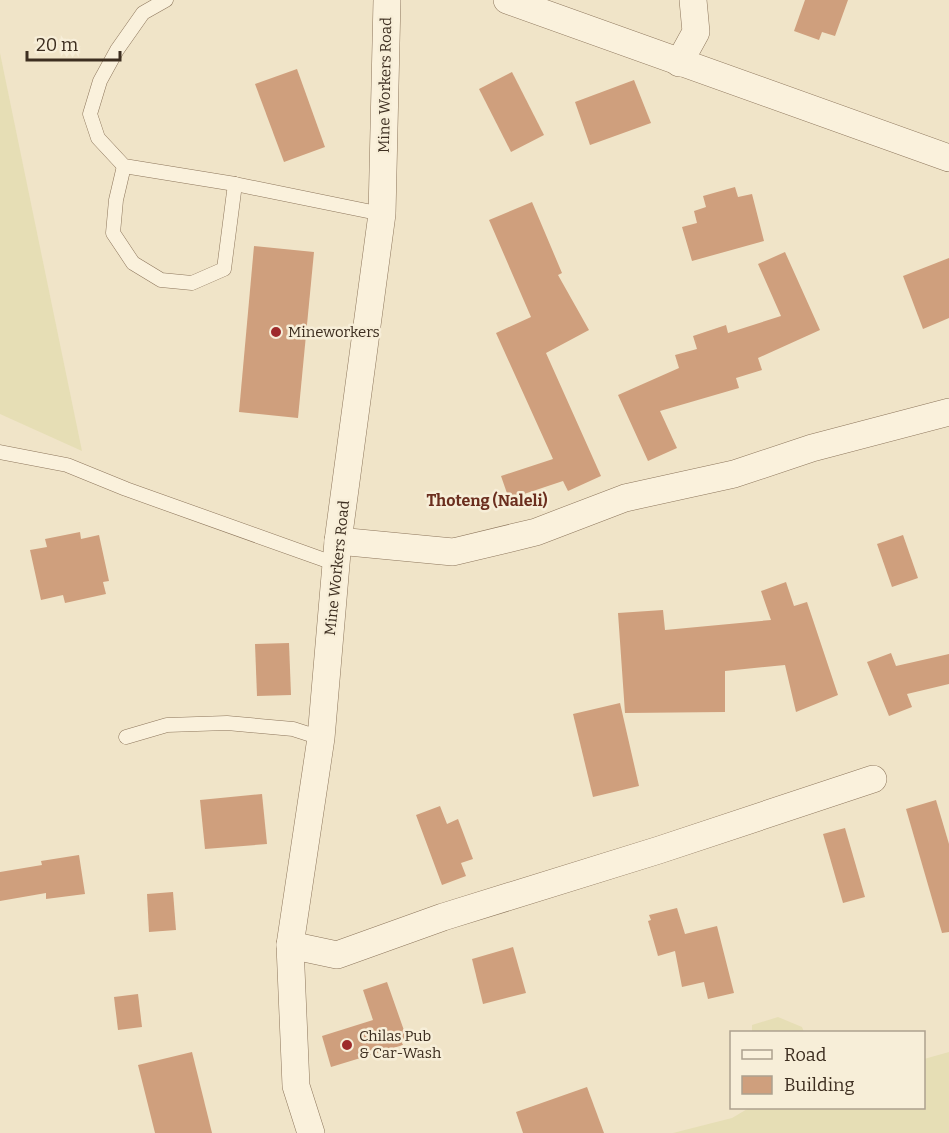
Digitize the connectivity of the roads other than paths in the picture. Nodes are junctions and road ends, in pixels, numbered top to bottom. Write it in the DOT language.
graph roads {
  1 [pos="166,0"];
  2 [pos="387,0"];
  3 [pos="507,0"];
  4 [pos="693,0"];
  5 [pos="679,63"];
  6 [pos="949,158"];
  7 [pos="124,166"];
  8 [pos="235,184"];
  9 [pos="382,214"];
  10 [pos="949,412"];
  11 [pos="0,452"];
  12 [pos="337,552"];
  13 [pos="126,737"];
  14 [pos="321,738"];
  15 [pos="873,779"];
  16 [pos="290,945"];
  17 [pos="310,1133"];
  1 -- 7 [label="lane"];
  2 -- 9 [label="street, Mine Workers Road"];
  3 -- 5 [label="street"];
  4 -- 5 [label="street"];
  5 -- 6 [label="street"];
  7 -- 8 [label="lane"];
  7 -- 8 [label="lane"];
  8 -- 9 [label="lane"];
  9 -- 12 [label="street, Mine Workers Road"];
  10 -- 12 [label="street"];
  11 -- 12 [label="lane"];
  12 -- 14 [label="street, Mine Workers Road"];
  13 -- 14 [label="lane"];
  14 -- 16 [label="street, Mine Workers Road"];
  15 -- 16 [label="street"];
  16 -- 17 [label="street, Mine Workers Road"];
}
